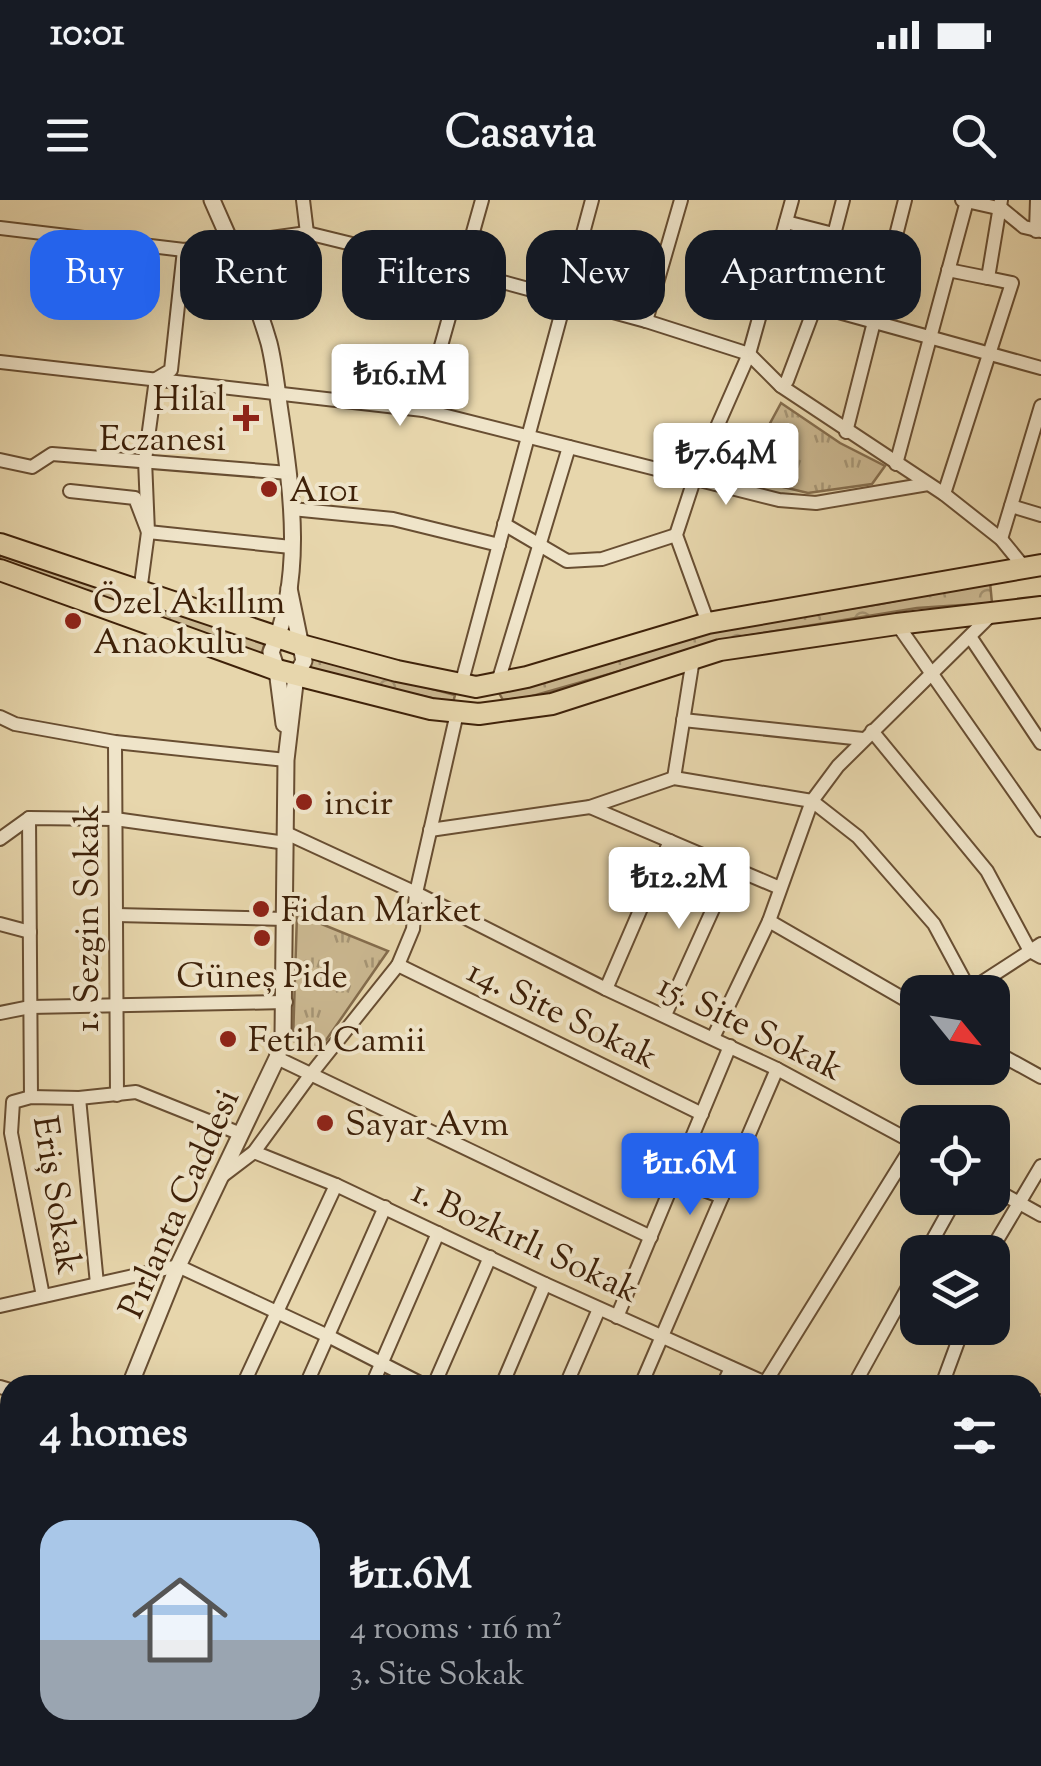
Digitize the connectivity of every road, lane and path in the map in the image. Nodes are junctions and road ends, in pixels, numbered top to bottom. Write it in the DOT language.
graph roads {
  1 [pos="212,200"];
  2 [pos="303,200"];
  3 [pos="482,200"];
  4 [pos="592,200"];
  5 [pos="681,200"];
  6 [pos="792,200"];
  7 [pos="844,200"];
  8 [pos="905,200"];
  9 [pos="964,200"];
  10 [pos="1037,200"];
  11 [pos="1001,205"];
  12 [pos="786,222"];
  13 [pos="0,228"];
  14 [pos="225,230"];
  15 [pos="307,230"];
  16 [pos="473,230"];
  17 [pos="584,230"];
  18 [pos="784,230"];
  19 [pos="817,230"];
  20 [pos="834,230"];
  21 [pos="897,230"];
  22 [pos="1038,231"];
  23 [pos="180,250"];
  24 [pos="948,270"];
  25 [pos="988,278"];
  26 [pos="180,290"];
  27 [pos="260,320"];
  28 [pos="448,320"];
  29 [pos="558,320"];
  30 [pos="642,320"];
  31 [pos="758,320"];
  32 [pos="810,320"];
  33 [pos="874,320"];
  34 [pos="646,321"];
  35 [pos="930,337"];
  36 [pos="749,354"];
  37 [pos="991,354"];
  38 [pos="0,362"];
  39 [pos="1041,368"];
  40 [pos="156,379"];
  41 [pos="780,386"];
  42 [pos="278,394"];
  43 [pos="1041,406"];
  44 [pos="423,410"];
  45 [pos="846,432"];
  46 [pos="527,437"];
  47 [pos="569,447"];
  48 [pos="0,460"];
  49 [pos="146,460"];
  50 [pos="896,464"];
  51 [pos="289,474"];
  52 [pos="696,477"];
  53 [pos="928,484"];
  54 [pos="70,490"];
  55 [pos="944,494"];
  56 [pos="1010,506"];
  57 [pos="292,509"];
  58 [pos="1041,515"];
  59 [pos="504,524"];
  60 [pos="148,532"];
  61 [pos="676,536"];
  62 [pos="1000,539"];
  63 [pos="0,544"];
  64 [pos="498,545"];
  65 [pos="540,546"];
  66 [pos="291,547"];
  67 [pos="1031,566"];
  68 [pos="0,570"];
  69 [pos="288,588"];
  70 [pos="140,592"];
  71 [pos="1040,608"];
  72 [pos="1005,610"];
  73 [pos="708,622"];
  74 [pos="897,624"];
  75 [pos="279,638"];
  76 [pos="972,638"];
  77 [pos="301,645"];
  78 [pos="693,659"];
  79 [pos="286,673"];
  80 [pos="934,675"];
  81 [pos="498,682"];
  82 [pos="461,685"];
  83 [pos="456,713"];
  84 [pos="0,717"];
  85 [pos="683,720"];
  86 [pos="868,735"];
  87 [pos="1040,738"];
  88 [pos="115,742"];
  89 [pos="287,753"];
  90 [pos="674,778"];
  91 [pos="812,801"];
  92 [pos="590,807"];
  93 [pos="30,818"];
  94 [pos="116,819"];
  95 [pos="430,830"];
  96 [pos="1041,830"];
  97 [pos="286,838"];
  98 [pos="0,840"];
  99 [pos="670,841"];
  100 [pos="732,867"];
  101 [pos="780,888"];
  102 [pos="416,892"];
  103 [pos="116,915"];
  104 [pos="286,919"];
  105 [pos="769,921"];
  106 [pos="0,924"];
  107 [pos="30,932"];
  108 [pos="1037,951"];
  109 [pos="398,965"];
  110 [pos="960,975"];
  111 [pos="996,975"];
  112 [pos="606,989"];
  113 [pos="900,997"];
  114 [pos="286,1002"];
  115 [pos="116,1004"];
  116 [pos="30,1007"];
  117 [pos="0,1013"];
  118 [pos="665,1015"];
  119 [pos="713,1038"];
  120 [pos="730,1046"];
  121 [pos="277,1058"];
  122 [pos="1010,1060"];
  123 [pos="777,1068"];
  124 [pos="310,1074"];
  125 [pos="1041,1077"];
  126 [pos="116,1095"];
  127 [pos="31,1098"];
  128 [pos="79,1098"];
  129 [pos="702,1114"];
  130 [pos="241,1134"];
  131 [pos="900,1135"];
  132 [pos="254,1152"];
  133 [pos="1041,1166"];
  134 [pos="900,1170"];
  135 [pos="220,1178"];
  136 [pos="675,1178"];
  137 [pos="336,1185"];
  138 [pos="722,1198"];
  139 [pos="1010,1198"];
  140 [pos="1018,1202"];
  141 [pos="385,1207"];
  142 [pos="1041,1214"];
  143 [pos="438,1233"];
  144 [pos="1000,1235"];
  145 [pos="650,1237"];
  146 [pos="490,1257"];
  147 [pos="178,1266"];
  148 [pos="98,1284"];
  149 [pos="546,1284"];
  150 [pos="43,1296"];
  151 [pos="900,1302"];
  152 [pos="0,1306"];
  153 [pos="599,1309"];
  154 [pos="276,1313"];
  155 [pos="617,1316"];
  156 [pos="328,1336"];
  157 [pos="662,1336"];
  158 [pos="957,1345"];
  159 [pos="382,1362"];
  160 [pos="731,1368"];
  161 [pos="134,1375"];
  162 [pos="248,1375"];
  163 [pos="310,1375"];
  164 [pos="376,1375"];
  165 [pos="406,1375"];
  166 [pos="438,1375"];
  167 [pos="506,1375"];
  168 [pos="570,1375"];
  169 [pos="645,1375"];
  170 [pos="728,1375"];
  171 [pos="747,1375"];
  172 [pos="774,1375"];
  173 [pos="860,1375"];
  174 [pos="946,1375"];
  1 -- 14 [label="street, Pırlanta Caddesi"];
  2 -- 15 [label="street"];
  3 -- 16 [label="street"];
  4 -- 17 [label="street"];
  5 -- 34 [label="street"];
  6 -- 12 [label="street"];
  7 -- 20 [label="street"];
  8 -- 21 [label="street"];
  9 -- 11 [label="street"];
  9 -- 24 [label="street"];
  10 -- 22 [label="street"];
  11 -- 22 [label="street"];
  11 -- 25 [label="street"];
  12 -- 18 [label="street"];
  12 -- 19 [label="street"];
  13 -- 23 [label="street"];
  24 -- 25 [label="street"];
  24 -- 35 [label="street"];
  25 -- 37 [label="street"];
  26 -- 40 [label="street"];
  27 -- 42 [label="street, Pırlanta Caddesi"];
  28 -- 44 [label="street"];
  29 -- 46 [label="street"];
  30 -- 34 [label="street"];
  31 -- 36 [label="street"];
  32 -- 41 [label="street"];
  33 -- 35 [label="street"];
  33 -- 45 [label="street"];
  34 -- 36 [label="street"];
  35 -- 37 [label="street"];
  35 -- 50 [label="street"];
  36 -- 41 [label="street"];
  36 -- 52 [label="street"];
  37 -- 39 [label="street"];
  37 -- 55 [label="street"];
  38 -- 40 [label="street"];
  40 -- 42 [label="street"];
  40 -- 49 [label="street"];
  41 -- 45 [label="street"];
  42 -- 44 [label="street"];
  42 -- 51 [label="street, Pırlanta Caddesi"];
  43 -- 56 [label="street"];
  44 -- 46 [label="street"];
  45 -- 50 [label="street"];
  46 -- 47 [label="street"];
  46 -- 59 [label="street"];
  47 -- 52 [label="street"];
  47 -- 65 [label="street"];
  48 -- 49 [label="street"];
  49 -- 51 [label="street"];
  49 -- 60 [label="street"];
  50 -- 53 [label="street"];
  51 -- 57 [label="street, Pırlanta Caddesi"];
  52 -- 53 [label="street"];
  52 -- 61 [label="street"];
  53 -- 55 [label="street"];
  54 -- 60 [label="street"];
  55 -- 62 [label="street"];
  56 -- 58 [label="street"];
  56 -- 62 [label="street"];
  57 -- 64 [label="street"];
  57 -- 66 [label="street, Pırlanta Caddesi"];
  59 -- 64 [label="street"];
  59 -- 65 [label="street"];
  60 -- 66 [label="street"];
  60 -- 70 [label="street"];
  61 -- 65 [label="street"];
  61 -- 73 [label="street"];
  62 -- 67 [label="street"];
  63 -- 70 [label="main road"];
  64 -- 82 [label="street"];
  65 -- 81 [label="street"];
  66 -- 69 [label="street, Pırlanta Caddesi"];
  67 -- 72 [label="main road"];
  67 -- 73 [label="main road"];
  68 -- 79 [label="main road"];
  69 -- 75 [label="street, Pırlanta Caddesi"];
  69 -- 77 [label="street, Pırlanta Caddesi"];
  70 -- 75 [label="main road"];
  71 -- 72 [label="main road"];
  72 -- 74 [label="main road"];
  72 -- 76 [label="street"];
  73 -- 81 [label="main road"];
  74 -- 78 [label="main road"];
  74 -- 80 [label="street"];
  75 -- 77 [label="main road"];
  75 -- 79 [label="street, Pırlanta Caddesi"];
  76 -- 80 [label="street"];
  76 -- 87 [label="street"];
  77 -- 79 [label="street, Pırlanta Caddesi"];
  77 -- 82 [label="main road"];
  78 -- 83 [label="main road"];
  78 -- 85 [label="street"];
  79 -- 83 [label="main road"];
  79 -- 89 [label="street, Pırlanta Caddesi"];
  80 -- 86 [label="street"];
  80 -- 96 [label="street"];
  81 -- 82 [label="main road"];
  82 -- 83 [label="main road"];
  83 -- 95 [label="street"];
  84 -- 88 [label="street"];
  85 -- 86 [label="street"];
  85 -- 90 [label="street"];
  86 -- 91 [label="street"];
  86 -- 108 [label="street"];
  88 -- 89 [label="street"];
  88 -- 94 [label="street, 1. Sezgin Sokak"];
  89 -- 97 [label="street, Pırlanta Caddesi"];
  90 -- 91 [label="street"];
  90 -- 92 [label="street"];
  91 -- 101 [label="street"];
  91 -- 110 [label="street"];
  92 -- 95 [label="street"];
  92 -- 99 [label="street"];
  93 -- 94 [label="street, 15. Site Sokak"];
  93 -- 98 [label="street"];
  93 -- 107 [label="street"];
  94 -- 97 [label="street, 15. Site Sokak"];
  94 -- 103 [label="street, 1. Sezgin Sokak"];
  95 -- 102 [label="street"];
  97 -- 102 [label="street, 15. Site Sokak"];
  97 -- 104 [label="street, Pırlanta Caddesi"];
  99 -- 100 [label="street"];
  99 -- 112 [label="street"];
  100 -- 101 [label="street"];
  100 -- 118 [label="street"];
  101 -- 105 [label="street"];
  102 -- 109 [label="street"];
  102 -- 112 [label="street, 15. Site Sokak"];
  103 -- 104 [label="street"];
  103 -- 115 [label="street, 1. Sezgin Sokak"];
  104 -- 114 [label="street, Pırlanta Caddesi"];
  105 -- 113 [label="street"];
  105 -- 119 [label="street"];
  106 -- 107 [label="street"];
  107 -- 116 [label="street"];
  108 -- 111 [label="street"];
  109 -- 124 [label="street"];
  109 -- 129 [label="street, 14. Site Sokak"];
  112 -- 118 [label="street, 15. Site Sokak"];
  114 -- 115 [label="street"];
  114 -- 121 [label="street, Pırlanta Caddesi"];
  115 -- 116 [label="street"];
  115 -- 126 [label="street, 1. Sezgin Sokak"];
  116 -- 117 [label="street"];
  116 -- 127 [label="street"];
  118 -- 119 [label="street, 15. Site Sokak"];
  119 -- 120 [label="street, 15. Site Sokak"];
  120 -- 123 [label="street, 15. Site Sokak"];
  120 -- 129 [label="street"];
  121 -- 124 [label="street"];
  121 -- 130 [label="street, Pırlanta Caddesi"];
  122 -- 125 [label="street"];
  123 -- 131 [label="street, 15. Site Sokak"];
  123 -- 138 [label="street"];
  124 -- 132 [label="street"];
  124 -- 145 [label="street"];
  126 -- 128 [label="street"];
  126 -- 130 [label="street"];
  127 -- 128 [label="street"];
  127 -- 150 [label="street, Eriş Sokak"];
  128 -- 148 [label="street"];
  129 -- 136 [label="street"];
  130 -- 135 [label="street, Pırlanta Caddesi"];
  132 -- 135 [label="street"];
  132 -- 137 [label="street, 1. Bozkırlı Sokak"];
  133 -- 140 [label="street"];
  134 -- 172 [label="street"];
  135 -- 147 [label="street, Pırlanta Caddesi"];
  136 -- 138 [label="street"];
  136 -- 145 [label="street"];
  137 -- 141 [label="street, 1. Bozkırlı Sokak"];
  137 -- 154 [label="street"];
  138 -- 157 [label="street"];
  139 -- 140 [label="street"];
  140 -- 142 [label="street"];
  140 -- 144 [label="street"];
  141 -- 143 [label="street, 1. Bozkırlı Sokak"];
  141 -- 156 [label="street"];
  143 -- 146 [label="street, 1. Bozkırlı Sokak"];
  143 -- 159 [label="street"];
  145 -- 155 [label="street"];
  146 -- 149 [label="street, 1. Bozkırlı Sokak"];
  146 -- 166 [label="street"];
  147 -- 148 [label="street"];
  147 -- 154 [label="street"];
  147 -- 161 [label="street, Pırlanta Caddesi"];
  148 -- 150 [label="street"];
  149 -- 153 [label="street, 1. Bozkırlı Sokak"];
  149 -- 167 [label="street"];
  150 -- 152 [label="street"];
  151 -- 173 [label="street"];
  153 -- 155 [label="street, 1. Bozkırlı Sokak"];
  153 -- 168 [label="street"];
  154 -- 156 [label="street"];
  154 -- 162 [label="street"];
  155 -- 157 [label="street, 1. Bozkırlı Sokak"];
  156 -- 159 [label="street"];
  156 -- 163 [label="street"];
  157 -- 160 [label="street, 1. Bozkırlı Sokak"];
  157 -- 169 [label="street"];
  158 -- 174 [label="street"];
  159 -- 164 [label="street"];
  159 -- 165 [label="street"];
  160 -- 170 [label="street"];
  160 -- 171 [label="street, 1. Bozkırlı Sokak"];
}
